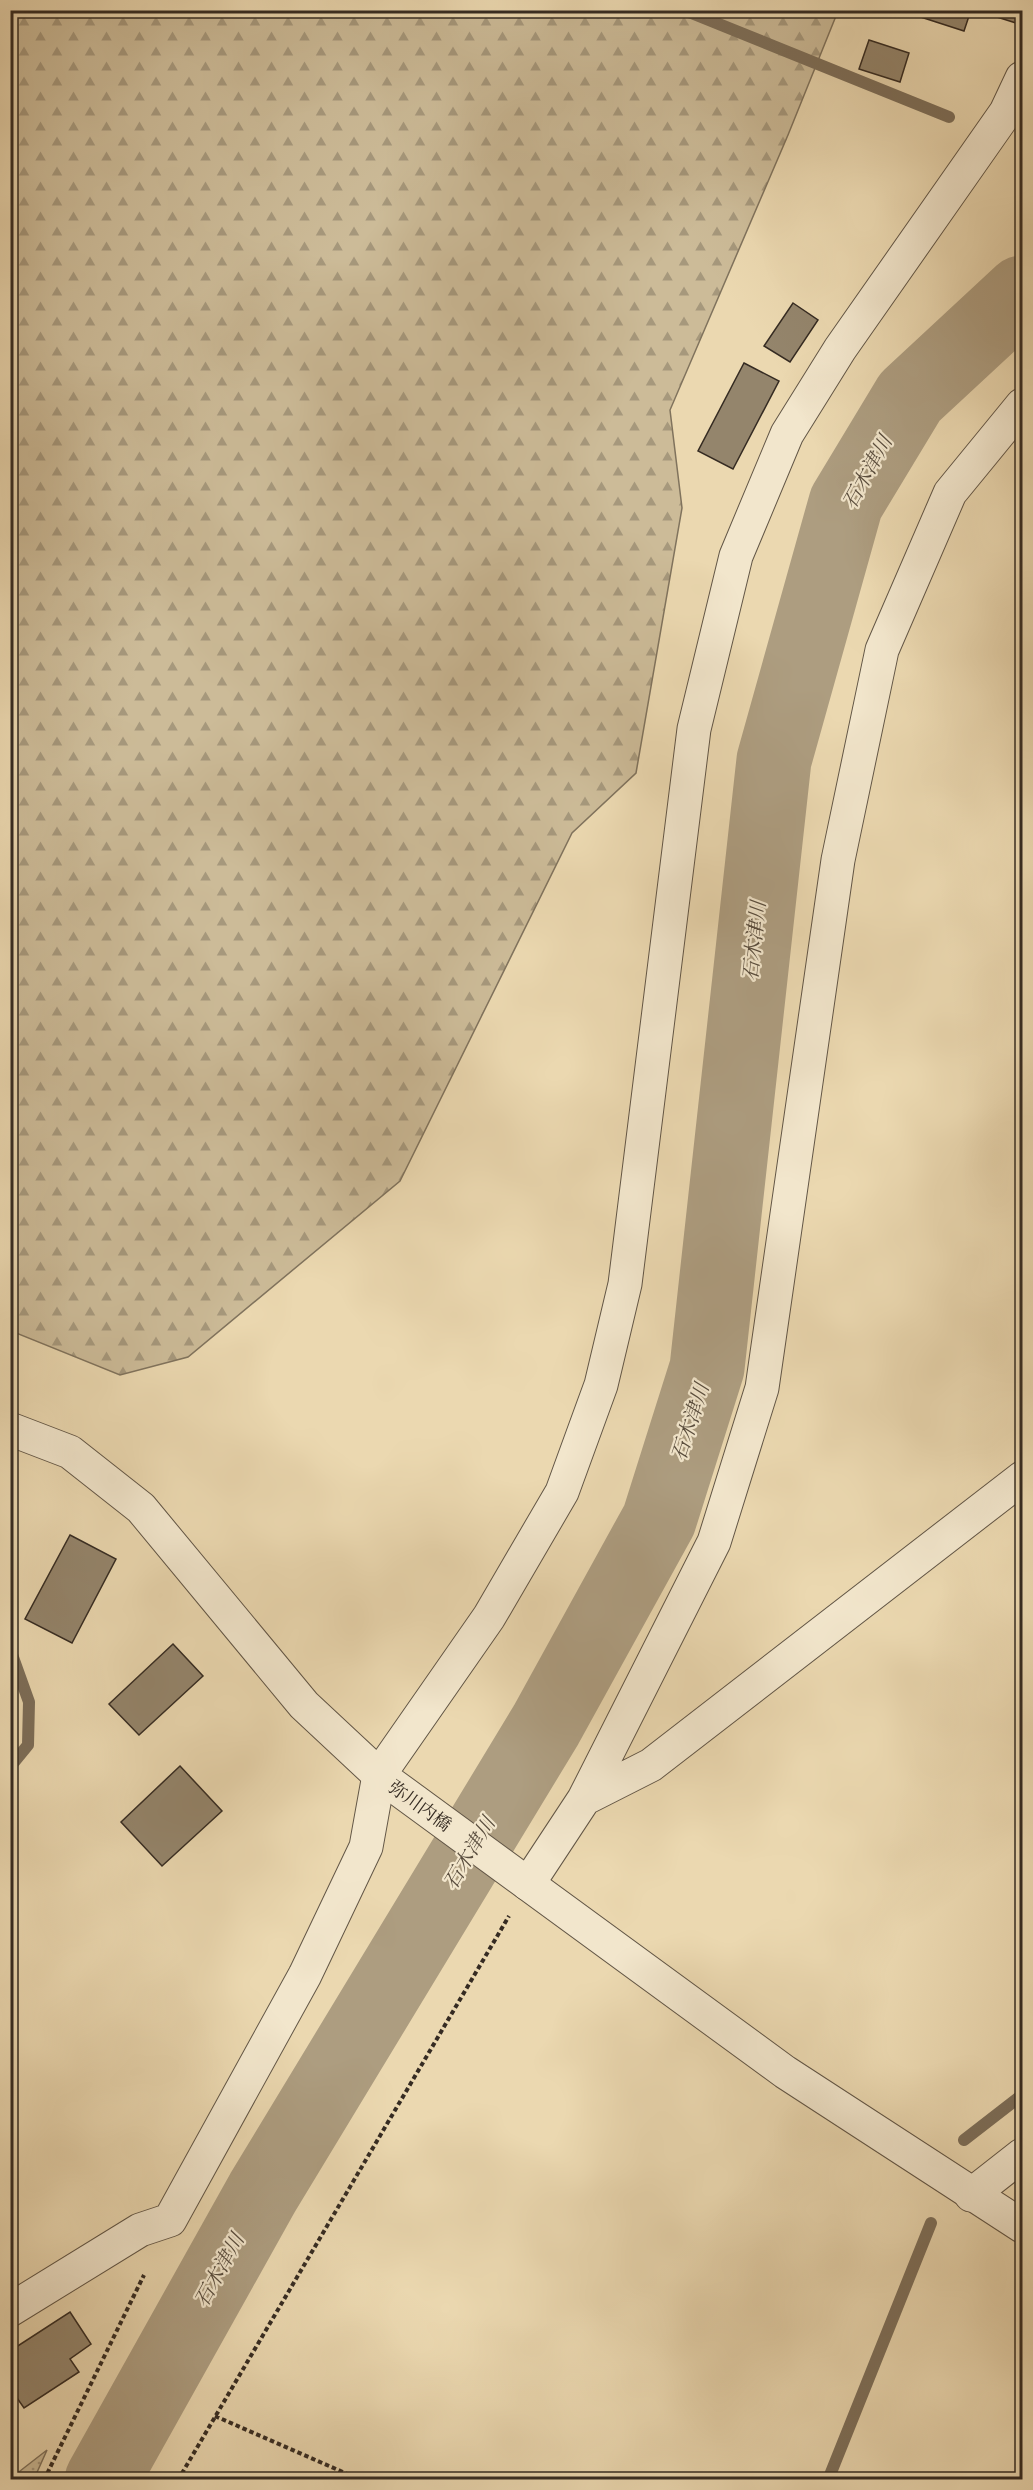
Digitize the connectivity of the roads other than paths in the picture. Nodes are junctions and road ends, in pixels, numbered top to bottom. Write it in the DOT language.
graph roads {
  1 [pos="1023,78"];
  2 [pos="1023,405"];
  3 [pos="10,1429"];
  4 [pos="1023,1478"];
  5 [pos="379,1775"];
  6 [pos="584,1799"];
  7 [pos="524,1882"];
  8 [pos="1023,2155"];
  9 [pos="971,2195"];
  10 [pos="1023,2226"];
  11 [pos="10,2310"];
  1 -- 5 [label="street"];
  2 -- 6 [label="street"];
  3 -- 5 [label="street, 弥川内橋"];
  4 -- 6 [label="street"];
  5 -- 7 [label="street, 弥川内橋"];
  5 -- 11 [label="street"];
  6 -- 7 [label="street"];
  7 -- 9 [label="street, 弥川内橋"];
  8 -- 9 [label="street"];
  9 -- 10 [label="street, 弥川内橋"];
}
